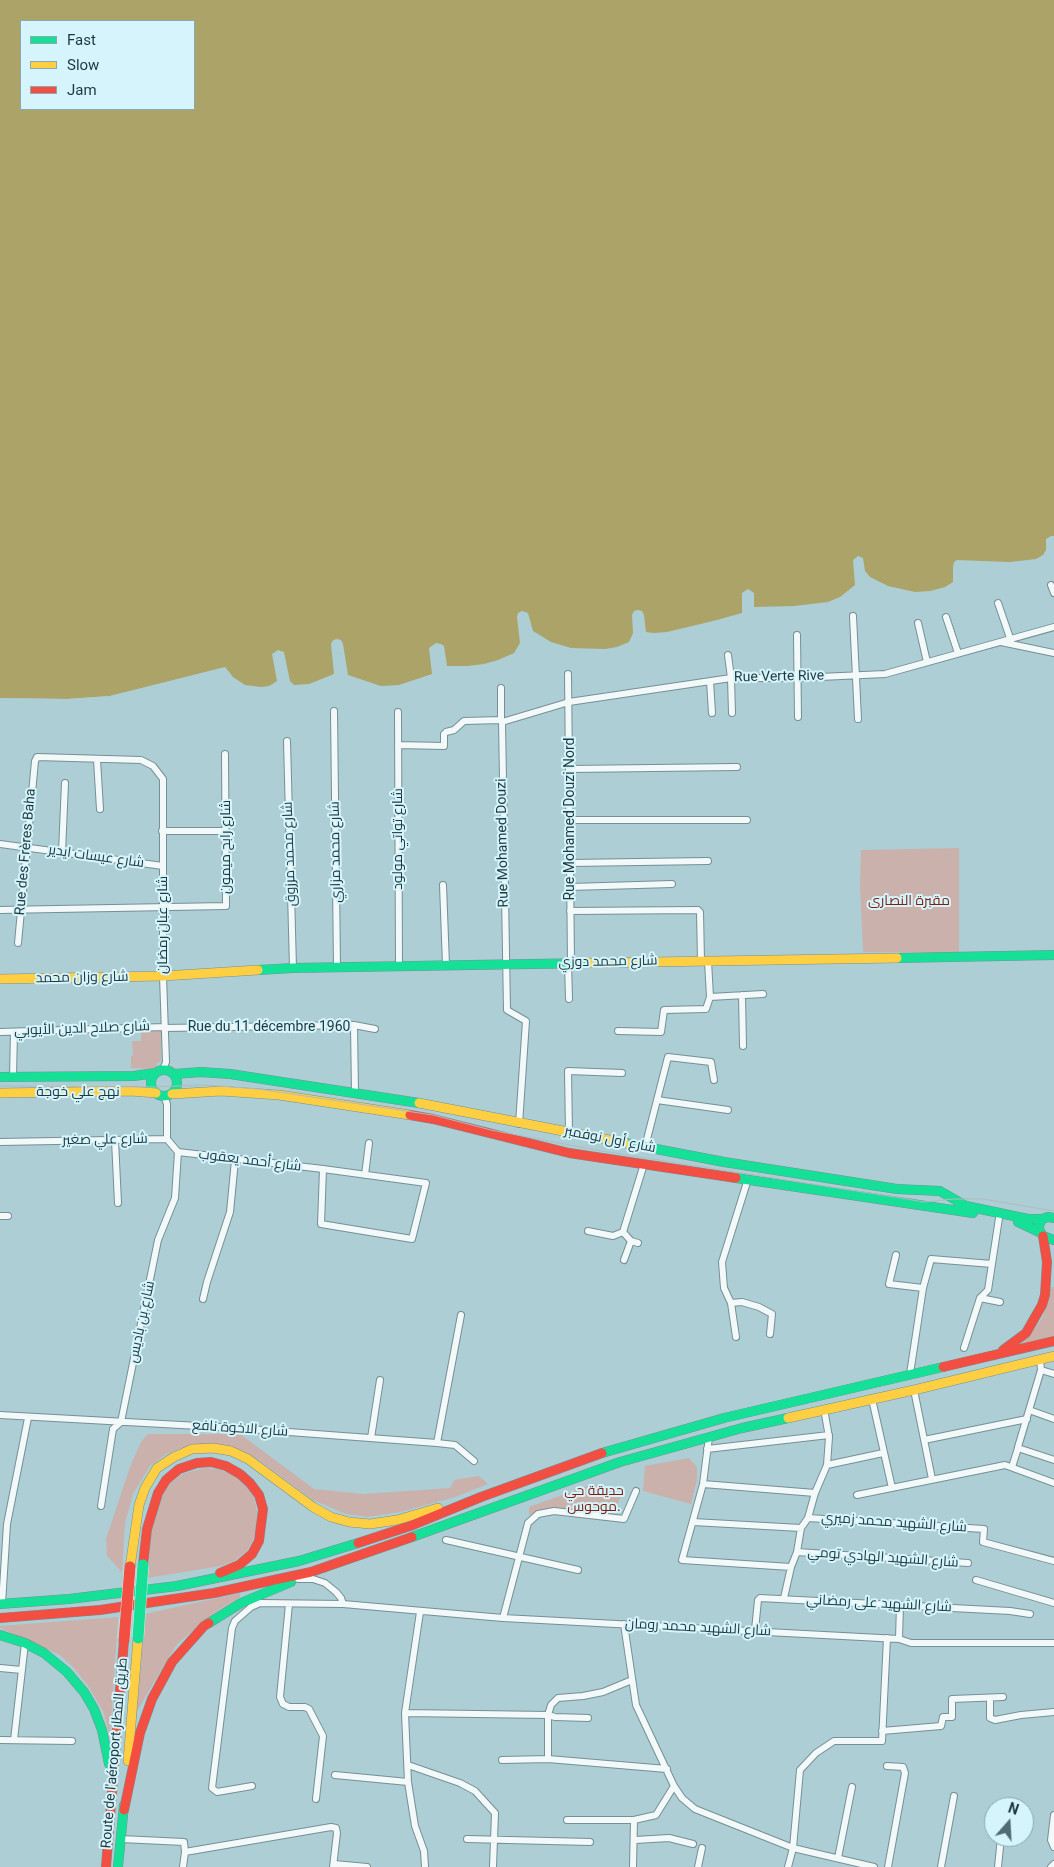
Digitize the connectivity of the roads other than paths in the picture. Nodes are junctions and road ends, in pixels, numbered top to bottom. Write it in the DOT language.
graph roads {
  1 [pos="1051,584"];
  2 [pos="1054,593"];
  3 [pos="998,603"];
  4 [pos="853,616"];
  5 [pos="946,617"];
  6 [pos="918,623"];
  7 [pos="1054,627"];
  8 [pos="797,635"];
  9 [pos="1010,638"];
  10 [pos="998,642"];
  11 [pos="958,653"];
  12 [pos="1054,653"];
  13 [pos="728,655"];
  14 [pos="927,662"];
  15 [pos="568,674"];
  16 [pos="856,674"];
  17 [pos="731,678"];
  18 [pos="798,678"];
  19 [pos="710,681"];
  20 [pos="501,688"];
  21 [pos="569,702"];
  22 [pos="334,711"];
  23 [pos="398,712"];
  24 [pos="712,713"];
  25 [pos="732,713"];
  26 [pos="798,717"];
  27 [pos="858,719"];
  28 [pos="502,721"];
  29 [pos="287,741"];
  30 [pos="398,745"];
  31 [pos="225,754"];
  32 [pos="98,760"];
  33 [pos="737,767"];
  34 [pos="570,769"];
  35 [pos="66,783"];
  36 [pos="100,809"];
  37 [pos="570,820"];
  38 [pos="747,820"];
  39 [pos="162,830"];
  40 [pos="226,831"];
  41 [pos="0,844"];
  42 [pos="26,847"];
  43 [pos="62,852"];
  44 [pos="708,861"];
  45 [pos="570,863"];
  46 [pos="163,866"];
  47 [pos="672,884"];
  48 [pos="444,885"];
  49 [pos="570,887"];
  50 [pos="163,908"];
  51 [pos="0,910"];
  52 [pos="20,910"];
  53 [pos="570,911"];
  54 [pos="18,943"];
  55 [pos="1054,954"];
  56 [pos="705,961"];
  57 [pos="569,963"];
  58 [pos="505,964"];
  59 [pos="446,965"];
  60 [pos="399,966"];
  61 [pos="338,967"];
  62 [pos="293,968"];
  63 [pos="163,976"];
  64 [pos="0,979"];
  65 [pos="763,994"];
  66 [pos="742,995"];
  67 [pos="710,997"];
  68 [pos="569,998"];
  69 [pos="354,1025"];
  70 [pos="165,1027"];
  71 [pos="374,1029"];
  72 [pos="618,1031"];
  73 [pos="0,1032"];
  74 [pos="14,1032"];
  75 [pos="743,1046"];
  76 [pos="164,1072"];
  77 [pos="622,1073"];
  78 [pos="0,1077"];
  79 [pos="13,1077"];
  80 [pos="714,1080"];
  81 [pos="0,1093"];
  82 [pos="355,1093"];
  83 [pos="164,1094"];
  84 [pos="658,1100"];
  85 [pos="728,1110"];
  86 [pos="519,1124"];
  87 [pos="569,1132"];
  88 [pos="167,1139"];
  89 [pos="115,1140"];
  90 [pos="0,1142"];
  91 [pos="369,1143"];
  92 [pos="645,1147"];
  93 [pos="178,1152"];
  94 [pos="236,1160"];
  95 [pos="644,1164"];
  96 [pos="323,1169"];
  97 [pos="365,1175"];
  98 [pos="748,1179"];
  99 [pos="118,1203"];
  100 [pos="0,1216"];
  101 [pos="8,1216"];
  102 [pos="999,1218"];
  103 [pos="1054,1218"];
  104 [pos="1042,1220"];
  105 [pos="588,1231"];
  106 [pos="623,1232"];
  107 [pos="1045,1236"];
  108 [pos="1054,1252"];
  109 [pos="896,1255"];
  110 [pos="624,1260"];
  111 [pos="992,1264"];
  112 [pos="1054,1279"];
  113 [pos="923,1288"];
  114 [pos="980,1298"];
  115 [pos="203,1300"];
  116 [pos="1000,1302"];
  117 [pos="731,1303"];
  118 [pos="461,1315"];
  119 [pos="770,1334"];
  120 [pos="736,1337"];
  121 [pos="1054,1342"];
  122 [pos="964,1348"];
  123 [pos="1054,1356"];
  124 [pos="966,1363"];
  125 [pos="1041,1364"];
  126 [pos="910,1374"];
  127 [pos="1054,1374"];
  128 [pos="380,1380"];
  129 [pos="914,1390"];
  130 [pos="872,1398"];
  131 [pos="824,1409"];
  132 [pos="1029,1410"];
  133 [pos="0,1415"];
  134 [pos="28,1418"];
  135 [pos="1027,1419"];
  136 [pos="1054,1419"];
  137 [pos="121,1422"];
  138 [pos="829,1434"];
  139 [pos="709,1437"];
  140 [pos="371,1438"];
  141 [pos="924,1440"];
  142 [pos="437,1443"];
  143 [pos="1018,1448"];
  144 [pos="707,1449"];
  145 [pos="883,1453"];
  146 [pos="1054,1460"];
  147 [pos="474,1461"];
  148 [pos="827,1465"];
  149 [pos="1012,1467"];
  150 [pos="932,1479"];
  151 [pos="1054,1483"];
  152 [pos="703,1484"];
  153 [pos="892,1488"];
  154 [pos="636,1491"];
  155 [pos="815,1493"];
  156 [pos="857,1495"];
  157 [pos="481,1497"];
  158 [pos="101,1506"];
  159 [pos="808,1518"];
  160 [pos="693,1522"];
  161 [pos="802,1528"];
  162 [pos="446,1540"];
  163 [pos="797,1552"];
  164 [pos="520,1557"];
  165 [pos="1054,1562"];
  166 [pos="968,1564"];
  167 [pos="790,1567"];
  168 [pos="578,1570"];
  169 [pos="311,1572"];
  170 [pos="298,1579"];
  171 [pos="976,1580"];
  172 [pos="177,1586"];
  173 [pos="784,1598"];
  174 [pos="1054,1603"];
  175 [pos="1,1604"];
  176 [pos="289,1604"];
  177 [pos="343,1604"];
  178 [pos="900,1605"];
  179 [pos="420,1612"];
  180 [pos="1030,1614"];
  181 [pos="0,1618"];
  182 [pos="503,1618"];
  183 [pos="624,1624"];
  184 [pos="755,1630"];
  185 [pos="0,1635"];
  186 [pos="887,1638"];
  187 [pos="898,1639"];
  188 [pos="25,1643"];
  189 [pos="1054,1644"];
  190 [pos="0,1668"];
  191 [pos="22,1670"];
  192 [pos="632,1680"];
  193 [pos="1003,1697"];
  194 [pos="990,1699"];
  195 [pos="405,1712"];
  196 [pos="1054,1712"];
  197 [pos="548,1715"];
  198 [pos="588,1718"];
  199 [pos="882,1730"];
  200 [pos="0,1740"];
  201 [pos="14,1740"];
  202 [pos="72,1741"];
  203 [pos="548,1759"];
  204 [pos="502,1760"];
  205 [pos="408,1765"];
  206 [pos="887,1766"];
  207 [pos="667,1769"];
  208 [pos="335,1776"];
  209 [pos="408,1782"];
  210 [pos="252,1786"];
  211 [pos="674,1786"];
  212 [pos="852,1787"];
  213 [pos="954,1796"];
  214 [pos="316,1799"];
  215 [pos="111,1801"];
  216 [pos="124,1810"];
  217 [pos="1054,1815"];
  218 [pos="567,1820"];
  219 [pos="634,1820"];
  220 [pos="121,1839"];
  221 [pos="467,1839"];
  222 [pos="494,1840"];
  223 [pos="635,1840"];
  224 [pos="590,1842"];
  225 [pos="693,1844"];
  226 [pos="1000,1847"];
  227 [pos="1054,1847"];
  228 [pos="702,1848"];
  229 [pos="793,1848"];
  230 [pos="185,1852"];
  231 [pos="838,1858"];
  232 [pos="1054,1864"];
  233 [pos="334,1865"];
  234 [pos="854,1865"];
  235 [pos="106,1867"];
  236 [pos="118,1867"];
  237 [pos="183,1867"];
  238 [pos="367,1867"];
  239 [pos="425,1867"];
  240 [pos="493,1867"];
  241 [pos="633,1867"];
  242 [pos="698,1867"];
  243 [pos="788,1867"];
  244 [pos="874,1867"];
  245 [pos="888,1867"];
  246 [pos="941,1867"];
  247 [pos="998,1867"];
  248 [pos="1051,1867"];
  1 -- 2 [label="street"];
  3 -- 9 [label="street"];
  4 -- 16 [label="street"];
  5 -- 11 [label="street"];
  6 -- 14 [label="street"];
  7 -- 9 [label="street, Rue Verte Rive"];
  8 -- 18 [label="street"];
  9 -- 10 [label="street, Rue Verte Rive"];
  10 -- 11 [label="street, Rue Verte Rive"];
  10 -- 12 [label="street"];
  11 -- 14 [label="street, Rue Verte Rive"];
  13 -- 17 [label="street"];
  14 -- 16 [label="street, Rue Verte Rive"];
  15 -- 21 [label="street, Rue Mohamed Douzi Nord"];
  16 -- 18 [label="street, Rue Verte Rive"];
  16 -- 27 [label="street"];
  17 -- 18 [label="street, Rue Verte Rive"];
  17 -- 19 [label="street, Rue Verte Rive"];
  17 -- 25 [label="street"];
  18 -- 26 [label="street"];
  19 -- 21 [label="street, Rue Verte Rive"];
  19 -- 24 [label="street"];
  20 -- 28 [label="street, Rue Mohamed Douzi"];
  21 -- 28 [label="street, Rue Verte Rive"];
  21 -- 34 [label="street, Rue Mohamed Douzi Nord"];
  22 -- 61 [label="street, شارع محمد مزاري"];
  23 -- 30 [label="street, شارع تواتي مولود"];
  28 -- 30 [label="street, Rue Verte Rive"];
  28 -- 58 [label="street, Rue Mohamed Douzi"];
  29 -- 62 [label="street, شارع محمد مرزوق"];
  30 -- 60 [label="street, شارع تواتي مولود"];
  31 -- 40 [label="street, شارع رابح ميمون"];
  32 -- 36 [label="street"];
  32 -- 39 [label="street, شارع عبان رمضان"];
  32 -- 42 [label="street, Rue des Frères Baha"];
  33 -- 34 [label="street"];
  34 -- 37 [label="street, Rue Mohamed Douzi Nord"];
  35 -- 43 [label="street"];
  37 -- 38 [label="street"];
  37 -- 45 [label="street, Rue Mohamed Douzi Nord"];
  39 -- 40 [label="street"];
  39 -- 46 [label="street, شارع عبان رمضان"];
  40 -- 50 [label="street, شارع رابح ميمون"];
  41 -- 42 [label="street, شارع عيسات ايدير"];
  42 -- 43 [label="street, شارع عيسات ايدير"];
  42 -- 52 [label="street, Rue des Frères Baha"];
  43 -- 46 [label="street, شارع عيسات ايدير"];
  44 -- 45 [label="street"];
  45 -- 49 [label="street, Rue Mohamed Douzi Nord"];
  46 -- 50 [label="street, شارع عبان رمضان"];
  47 -- 49 [label="street"];
  48 -- 59 [label="street"];
  49 -- 53 [label="street, Rue Mohamed Douzi Nord"];
  50 -- 52 [label="street"];
  50 -- 63 [label="street, شارع عبان رمضان"];
  51 -- 52 [label="street"];
  52 -- 54 [label="street, Rue des Frères Baha"];
  53 -- 56 [label="street"];
  53 -- 57 [label="street, Rue Mohamed Douzi Nord"];
  55 -- 56 [label="main road, شارع محمد دوزي"];
  56 -- 57 [label="main road, شارع محمد دوزي"];
  56 -- 67 [label="street"];
  57 -- 58 [label="main road, شارع محمد دوزي"];
  57 -- 68 [label="street, Rue Mohamed Douzi Nord"];
  58 -- 59 [label="main road, شارع محمد دوزي"];
  58 -- 86 [label="street, Rue Mohamed Douzi"];
  59 -- 60 [label="main road, شارع محمد دوزي"];
  60 -- 61 [label="main road, شارع محمد دوزي"];
  61 -- 62 [label="main road, شارع محمد دوزي"];
  62 -- 63 [label="main road, شارع محمد دوزي"];
  63 -- 64 [label="main road, شارع وزان محمد"];
  63 -- 70 [label="street, شارع عبان رمضان"];
  65 -- 66 [label="street"];
  66 -- 67 [label="street"];
  66 -- 75 [label="street"];
  67 -- 72 [label="street"];
  69 -- 70 [label="street, Rue du 11 décembre 1960"];
  69 -- 71 [label="street, Rue du 11 décembre 1960"];
  69 -- 82 [label="street"];
  70 -- 74 [label="street, شارع صلاح الدين الأيوبي"];
  70 -- 76 [label="street, شارع عبان رمضان"];
  73 -- 74 [label="street, شارع صلاح الدين الأيوبي"];
  74 -- 79 [label="street"];
  76 -- 79 [label="main road, نهج علي خوجة"];
  76 -- 82 [label="main road, شارع أول نوفمبر"];
  76 -- 83 [label="main road"];
  76 -- 83 [label="main road"];
  77 -- 87 [label="street"];
  78 -- 79 [label="main road, نهج علي خوجة"];
  80 -- 84 [label="street"];
  81 -- 83 [label="main road, نهج علي خوجة"];
  82 -- 86 [label="main road, شارع أول نوفمبر"];
  83 -- 88 [label="street, شارع علي صغير"];
  83 -- 95 [label="main road, شارع أول نوفمبر"];
  84 -- 85 [label="street"];
  84 -- 92 [label="street"];
  86 -- 87 [label="main road, شارع أول نوفمبر"];
  87 -- 92 [label="main road, شارع أول نوفمبر"];
  88 -- 89 [label="street, شارع علي صغير"];
  88 -- 93 [label="street"];
  89 -- 90 [label="street, شارع علي صغير"];
  89 -- 99 [label="street"];
  91 -- 97 [label="street"];
  92 -- 104 [label="main road, شارع أول نوفمبر"];
  93 -- 94 [label="street, شارع أحمد يعقوب"];
  93 -- 137 [label="street, شارع بن باديس"];
  94 -- 96 [label="street, شارع أحمد يعقوب"];
  94 -- 115 [label="street"];
  95 -- 98 [label="main road, شارع أول نوفمبر"];
  95 -- 106 [label="street"];
  96 -- 97 [label="street, شارع أحمد يعقوب"];
  96 -- 97 [label="street, شارع أحمد يعقوب"];
  98 -- 102 [label="main road, شارع أول نوفمبر"];
  98 -- 117 [label="street"];
  100 -- 101 [label="street"];
  102 -- 107 [label="main road, شارع أول نوفمبر"];
  102 -- 111 [label="street"];
  103 -- 104 [label="main road, شارع أول نوفمبر"];
  104 -- 107 [label="main road"];
  105 -- 106 [label="street"];
  106 -- 110 [label="street"];
  107 -- 124 [label="main road"];
  108 -- 112 [label="main road"];
  109 -- 113 [label="street"];
  111 -- 113 [label="street"];
  111 -- 114 [label="street"];
  113 -- 126 [label="street"];
  114 -- 116 [label="street"];
  114 -- 122 [label="street"];
  117 -- 119 [label="street"];
  117 -- 120 [label="street"];
  118 -- 142 [label="street"];
  121 -- 124 [label="main road"];
  123 -- 125 [label="main road"];
  124 -- 126 [label="main road"];
  125 -- 127 [label="street"];
  125 -- 129 [label="main road"];
  125 -- 132 [label="street"];
  126 -- 157 [label="main road"];
  128 -- 140 [label="street"];
  129 -- 130 [label="main road"];
  129 -- 141 [label="street"];
  130 -- 131 [label="main road"];
  130 -- 145 [label="street"];
  131 -- 138 [label="street"];
  131 -- 139 [label="main road"];
  132 -- 135 [label="street"];
  132 -- 136 [label="street"];
  133 -- 134 [label="street, شارع الاخوة نافع"];
  134 -- 137 [label="street, شارع الاخوة نافع"];
  134 -- 175 [label="street"];
  135 -- 141 [label="street"];
  135 -- 143 [label="street"];
  137 -- 140 [label="street, شارع الاخوة نافع"];
  137 -- 158 [label="street, شارع بن باديس"];
  138 -- 144 [label="street"];
  138 -- 148 [label="street"];
  139 -- 144 [label="street"];
  139 -- 169 [label="main road"];
  140 -- 142 [label="street, شارع الاخوة نافع"];
  141 -- 150 [label="street"];
  142 -- 147 [label="street, شارع الاخوة نافع"];
  143 -- 146 [label="street"];
  143 -- 149 [label="street"];
  144 -- 152 [label="street"];
  145 -- 148 [label="street"];
  145 -- 153 [label="street"];
  148 -- 155 [label="street"];
  149 -- 150 [label="street"];
  149 -- 151 [label="street"];
  150 -- 153 [label="street"];
  152 -- 155 [label="street"];
  152 -- 160 [label="street"];
  153 -- 156 [label="street"];
  154 -- 164 [label="street"];
  155 -- 159 [label="street"];
  157 -- 172 [label="main road"];
  157 -- 215 [label="main road, Route de l'aéroport طريق المطار, bridge"];
  159 -- 161 [label="street"];
  159 -- 165 [label="street, شارع الشهيد محمد زميري"];
  160 -- 161 [label="street"];
  160 -- 167 [label="street"];
  161 -- 163 [label="street"];
  162 -- 164 [label="street"];
  163 -- 166 [label="street, شارع الشهيد الهادي تومي"];
  163 -- 167 [label="street"];
  164 -- 168 [label="street"];
  164 -- 182 [label="street"];
  167 -- 173 [label="street"];
  169 -- 170 [label="main road"];
  169 -- 181 [label="main road"];
  170 -- 177 [label="street"];
  170 -- 216 [label="main road"];
  171 -- 174 [label="street"];
  172 -- 175 [label="main road"];
  172 -- 216 [label="main road, bridge"];
  173 -- 178 [label="street, شارع الشهيد على رمضاني"];
  173 -- 184 [label="street, شارع الشهيد على رمضاني"];
  176 -- 177 [label="street, شارع الشهيد محمد رومان"];
  176 -- 210 [label="street, شارع الشهيد محمد رومان"];
  176 -- 214 [label="street"];
  177 -- 179 [label="street, شارع الشهيد محمد رومان"];
  178 -- 180 [label="street, شارع الشهيد على رمضاني"];
  178 -- 187 [label="street"];
  179 -- 182 [label="street, شارع الشهيد محمد رومان"];
  179 -- 195 [label="street"];
  182 -- 183 [label="street, شارع الشهيد محمد رومان"];
  183 -- 184 [label="street, شارع الشهيد محمد رومان"];
  183 -- 192 [label="street"];
  184 -- 186 [label="street, شارع الشهيد محمد رومان"];
  185 -- 188 [label="main road"];
  186 -- 187 [label="street, شارع الشهيد محمد رومان"];
  186 -- 199 [label="street"];
  187 -- 189 [label="street, شارع الشهيد محمد رومان"];
  188 -- 191 [label="street"];
  188 -- 215 [label="main road"];
  190 -- 191 [label="street"];
  191 -- 201 [label="street"];
  192 -- 197 [label="street"];
  192 -- 207 [label="street"];
  193 -- 194 [label="street"];
  194 -- 196 [label="street"];
  194 -- 199 [label="street"];
  195 -- 197 [label="street"];
  195 -- 205 [label="street"];
  197 -- 198 [label="street"];
  197 -- 203 [label="street"];
  199 -- 229 [label="street"];
  200 -- 201 [label="street"];
  201 -- 202 [label="street"];
  203 -- 204 [label="street"];
  203 -- 207 [label="street"];
  205 -- 209 [label="street"];
  205 -- 222 [label="street"];
  206 -- 245 [label="street"];
  207 -- 211 [label="street"];
  208 -- 209 [label="street"];
  209 -- 239 [label="street"];
  211 -- 219 [label="street"];
  211 -- 229 [label="street"];
  212 -- 231 [label="street"];
  213 -- 246 [label="street"];
  215 -- 235 [label="main road, Route de l'aéroport طريق المطار"];
  216 -- 220 [label="main road, Route de l'aéroport طريق المطار"];
  217 -- 227 [label="street"];
  218 -- 219 [label="street"];
  219 -- 223 [label="street"];
  220 -- 230 [label="street"];
  220 -- 236 [label="main road, Route de l'aéroport طريق المطار"];
  221 -- 222 [label="street"];
  222 -- 224 [label="street"];
  222 -- 240 [label="street"];
  223 -- 225 [label="street"];
  223 -- 241 [label="street"];
  226 -- 247 [label="street"];
  228 -- 242 [label="street"];
  229 -- 231 [label="street"];
  229 -- 243 [label="street"];
  230 -- 233 [label="street"];
  230 -- 237 [label="street"];
  231 -- 234 [label="street"];
  232 -- 248 [label="street"];
  233 -- 238 [label="street"];
  234 -- 244 [label="street"];
}
